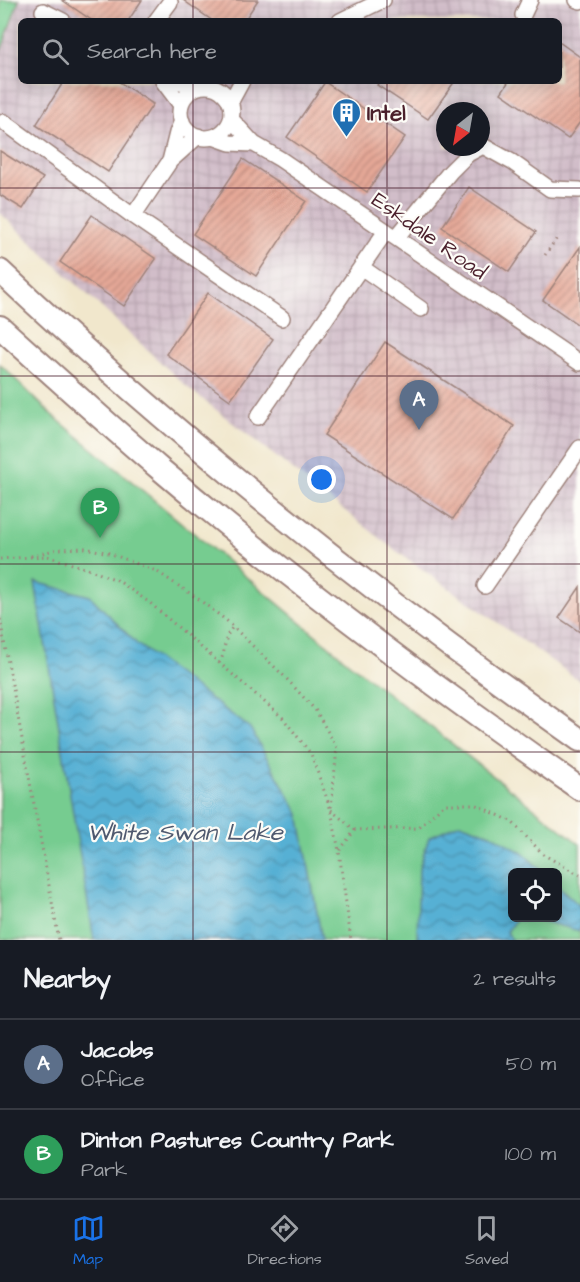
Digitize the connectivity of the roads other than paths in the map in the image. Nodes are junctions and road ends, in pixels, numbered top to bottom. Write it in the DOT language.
graph roads {
  1 [pos="530,0"];
  2 [pos="170,2"];
  3 [pos="375,2"];
  4 [pos="44,11"];
  5 [pos="523,15"];
  6 [pos="57,18"];
  7 [pos="158,18"];
  8 [pos="346,18"];
  9 [pos="165,84"];
  10 [pos="240,84"];
  11 [pos="207,85"];
  12 [pos="230,103"];
  13 [pos="181,105"];
  14 [pos="231,119"];
  15 [pos="182,121"];
  16 [pos="4,122"];
  17 [pos="206,137"];
  18 [pos="254,144"];
  19 [pos="170,161"];
  20 [pos="580,190"];
  21 [pos="133,216"];
  22 [pos="391,234"];
  23 [pos="361,267"];
  24 [pos="0,271"];
  25 [pos="421,309"];
  26 [pos="282,318"];
  27 [pos="0,327"];
  28 [pos="580,363"];
  29 [pos="258,417"];
  30 [pos="580,448"];
  31 [pos="485,586"];
  32 [pos="580,740"];
  33 [pos="580,789"];
  1 -- 5 [label="street"];
  2 -- 7 [label="street"];
  3 -- 8 [label="street"];
  4 -- 6 [label="street"];
  9 -- 13 [label="street"];
  10 -- 12 [label="street"];
  11 -- 12 [label="street"];
  11 -- 13 [label="street"];
  12 -- 14 [label="street"];
  13 -- 15 [label="street"];
  14 -- 17 [label="street"];
  14 -- 18 [label="street"];
  15 -- 17 [label="street"];
  15 -- 19 [label="street"];
  16 -- 21 [label="street"];
  17 -- 18 [label="street"];
  17 -- 19 [label="street"];
  18 -- 22 [label="street, Eskdale Road"];
  19 -- 21 [label="street"];
  20 -- 22 [label="street"];
  21 -- 26 [label="street"];
  22 -- 23 [label="street"];
  22 -- 28 [label="street, Eskdale Road"];
  23 -- 25 [label="street"];
  23 -- 29 [label="street"];
  24 -- 32 [label="highway"];
  27 -- 33 [label="highway"];
  30 -- 31 [label="street"];
}
